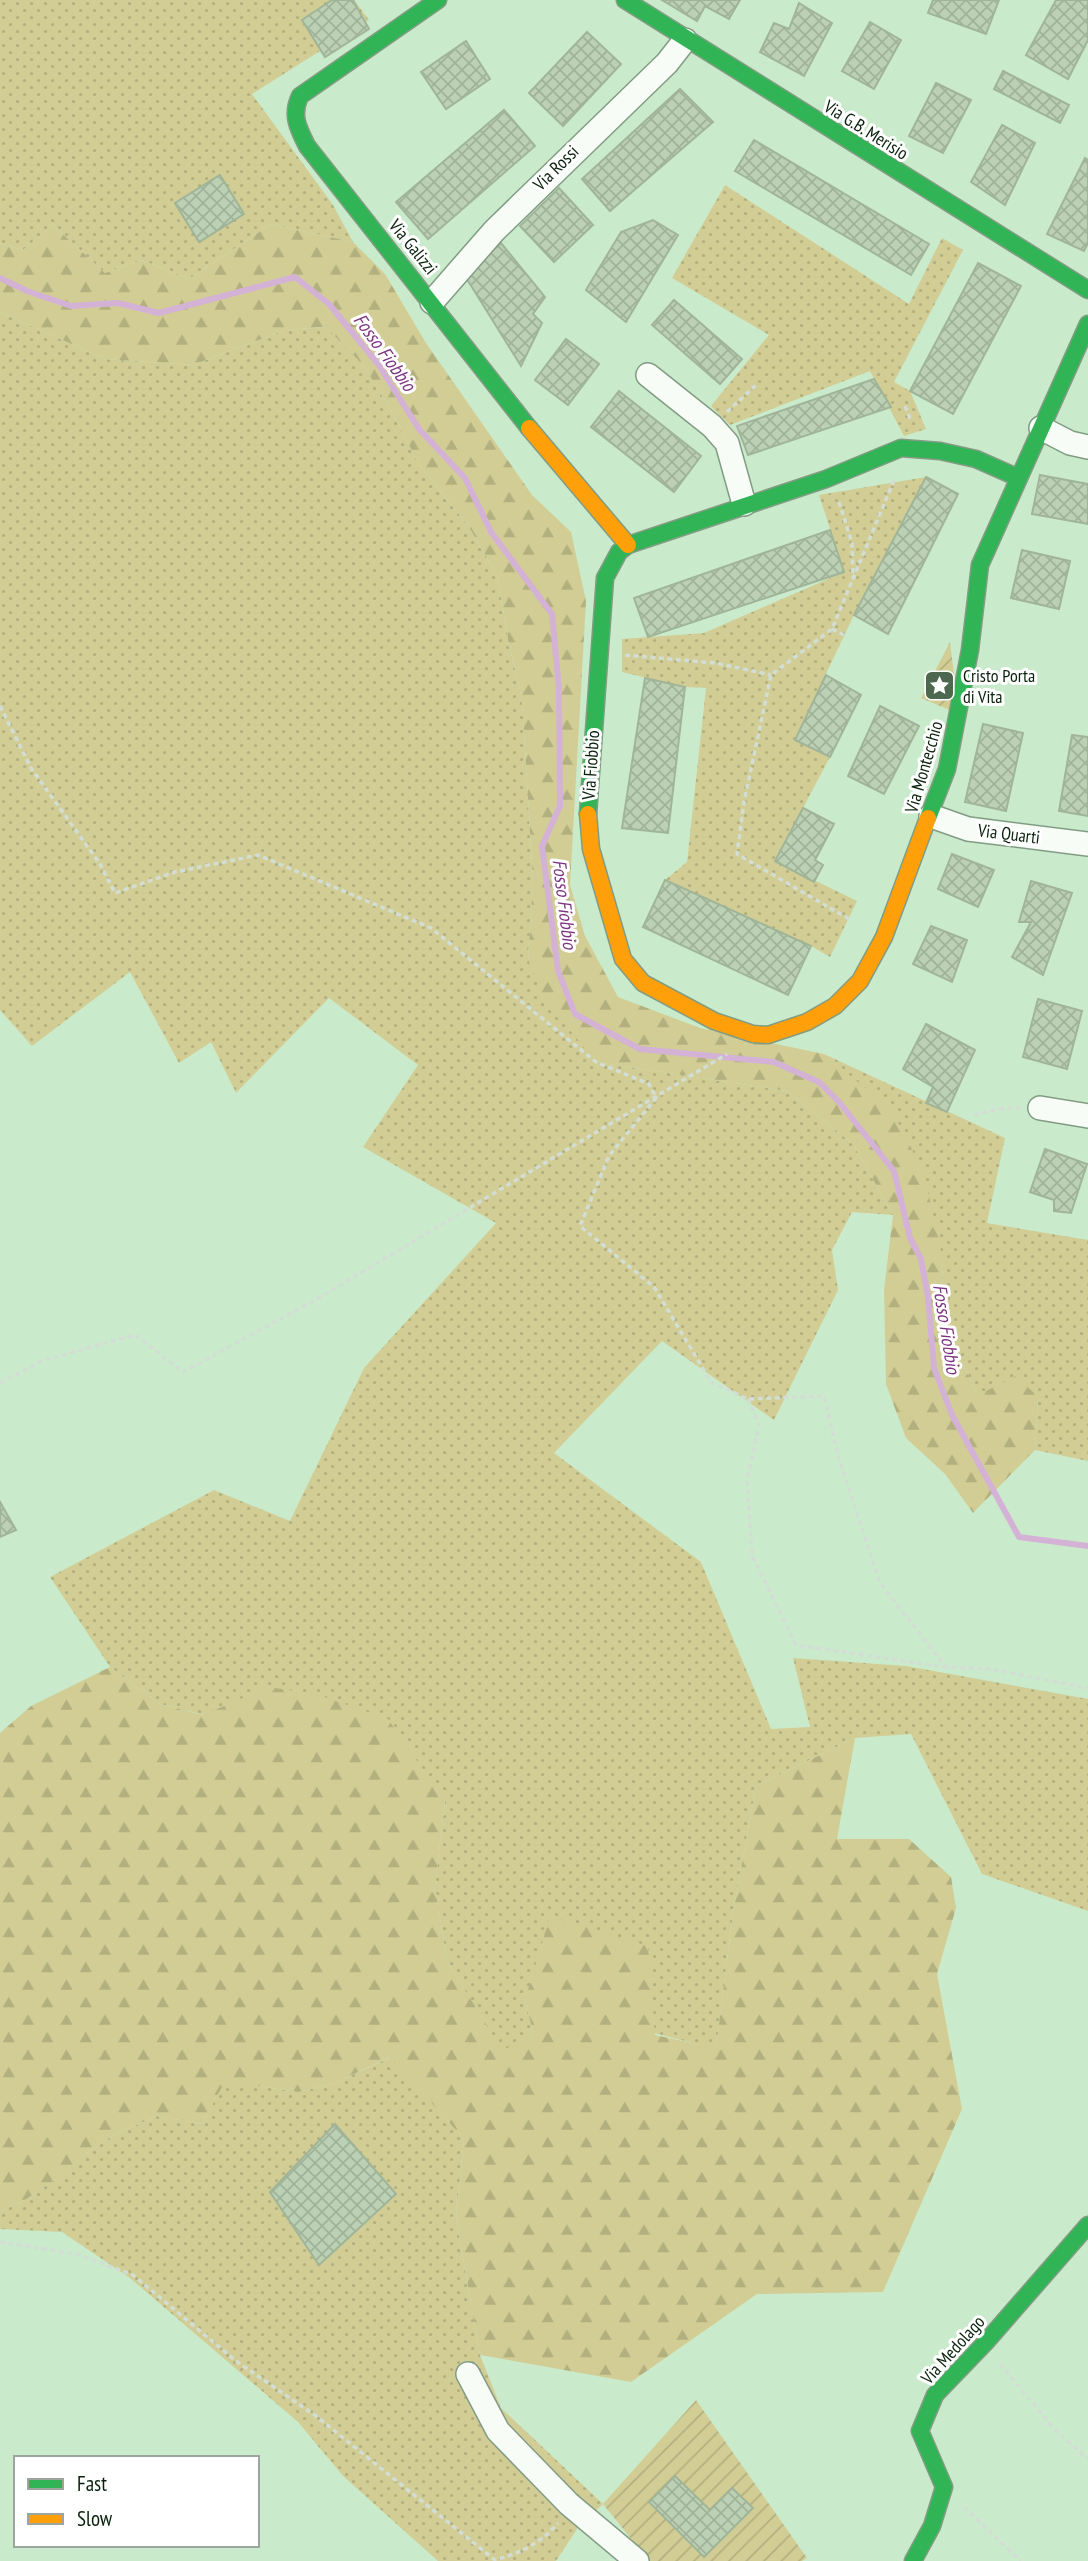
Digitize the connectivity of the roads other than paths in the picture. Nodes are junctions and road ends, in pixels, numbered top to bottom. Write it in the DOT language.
graph roads {
  1 [pos="438,0"];
  2 [pos="625,0"];
  3 [pos="685,40"];
  4 [pos="1088,290"];
  5 [pos="432,302"];
  6 [pos="1088,324"];
  7 [pos="648,375"];
  8 [pos="1041,428"];
  9 [pos="1088,447"];
  10 [pos="1019,478"];
  11 [pos="744,504"];
  12 [pos="628,545"];
  13 [pos="931,816"];
  14 [pos="1088,844"];
  15 [pos="753,1034"];
  16 [pos="1040,1108"];
  17 [pos="1088,1116"];
  18 [pos="1088,2225"];
  19 [pos="468,2374"];
  20 [pos="637,2561"];
  21 [pos="913,2561"];
  1 -- 5 [label="street, Via Galizzi"];
  2 -- 3 [label="street, Via G.B. Merisio"];
  3 -- 4 [label="street, Via G.B. Merisio"];
  3 -- 5 [label="street, Via Rossi"];
  5 -- 12 [label="street, Via Galizzi"];
  6 -- 8 [label="street, Via Montecchio"];
  7 -- 11 [label="street"];
  8 -- 9 [label="street"];
  8 -- 10 [label="street, Via Montecchio"];
  10 -- 11 [label="street"];
  10 -- 13 [label="street, Via Montecchio"];
  11 -- 12 [label="street"];
  12 -- 15 [label="street, Via Fiobbio"];
  13 -- 14 [label="street, Via Quarti"];
  13 -- 15 [label="street, Via Montecchio"];
  16 -- 17 [label="street"];
  18 -- 21 [label="street, Via Medolago"];
  19 -- 20 [label="street"];
}
